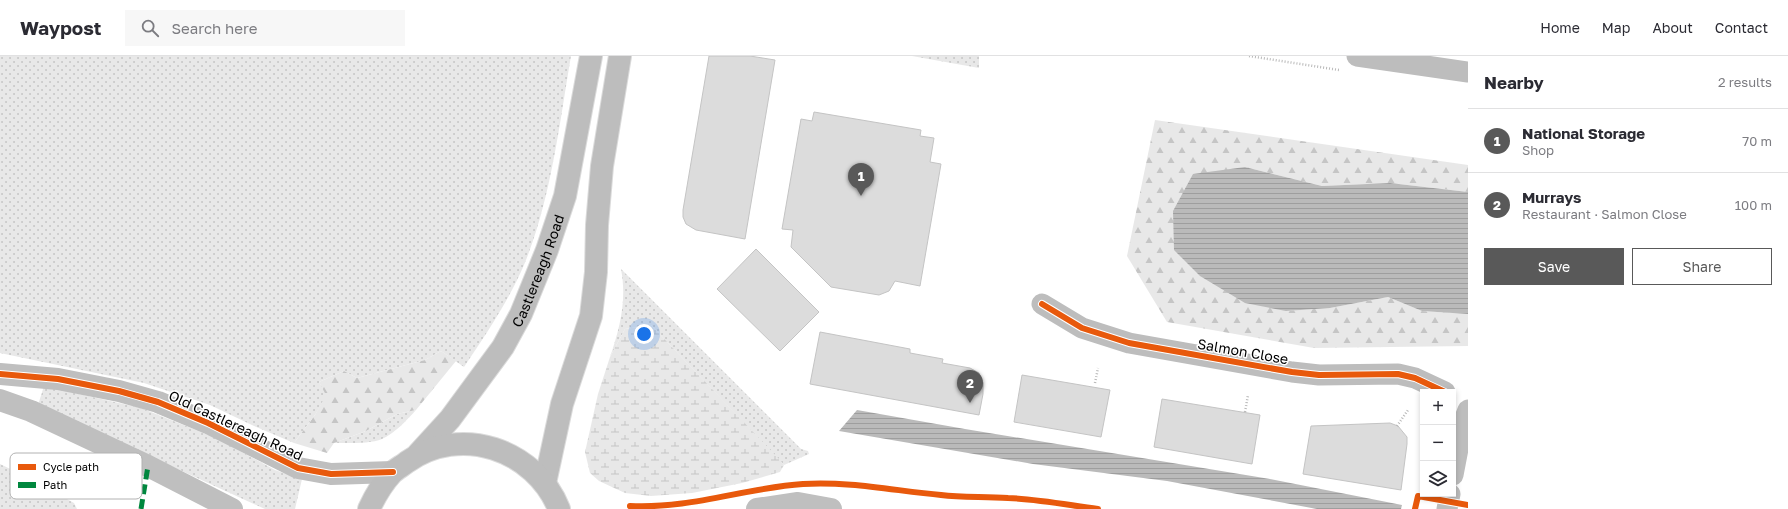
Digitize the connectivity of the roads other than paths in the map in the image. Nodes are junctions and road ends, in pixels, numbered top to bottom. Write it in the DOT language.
graph roads {
  1 [pos="590,56"];
  2 [pos="620,56"];
  3 [pos="1357,56"];
  4 [pos="1468,72"];
  5 [pos="1042,304"];
  6 [pos="0,374"];
  7 [pos="1439,389"];
  8 [pos="1456,398"];
  9 [pos="0,400"];
  10 [pos="1468,404"];
  11 [pos="1468,410"];
  12 [pos="120,453"];
  13 [pos="418,454"];
  14 [pos="1456,461"];
  15 [pos="142,463"];
  16 [pos="393,472"];
  17 [pos="1449,497"];
  18 [pos="556,500"];
  19 [pos="232,509"];
  20 [pos="369,509"];
  21 [pos="757,509"];
  22 [pos="831,509"];
  23 [pos="1447,509"];
  1 -- 13 [label="main road, Castlereagh Road"];
  2 -- 18 [label="main road"];
  3 -- 4 [label="street"];
  5 -- 7 [label="street, Salmon Close"];
  6 -- 16 [label="street, Old Castlereagh Road"];
  8 -- 10 [label="street"];
  9 -- 12 [label="street"];
  11 -- 14 [label="street"];
  13 -- 16 [label="main road"];
  13 -- 18 [label="main road"];
  15 -- 19 [label="street"];
  16 -- 20 [label="main road"];
  17 -- 23 [label="street"];
  21 -- 22 [label="street"];
}
